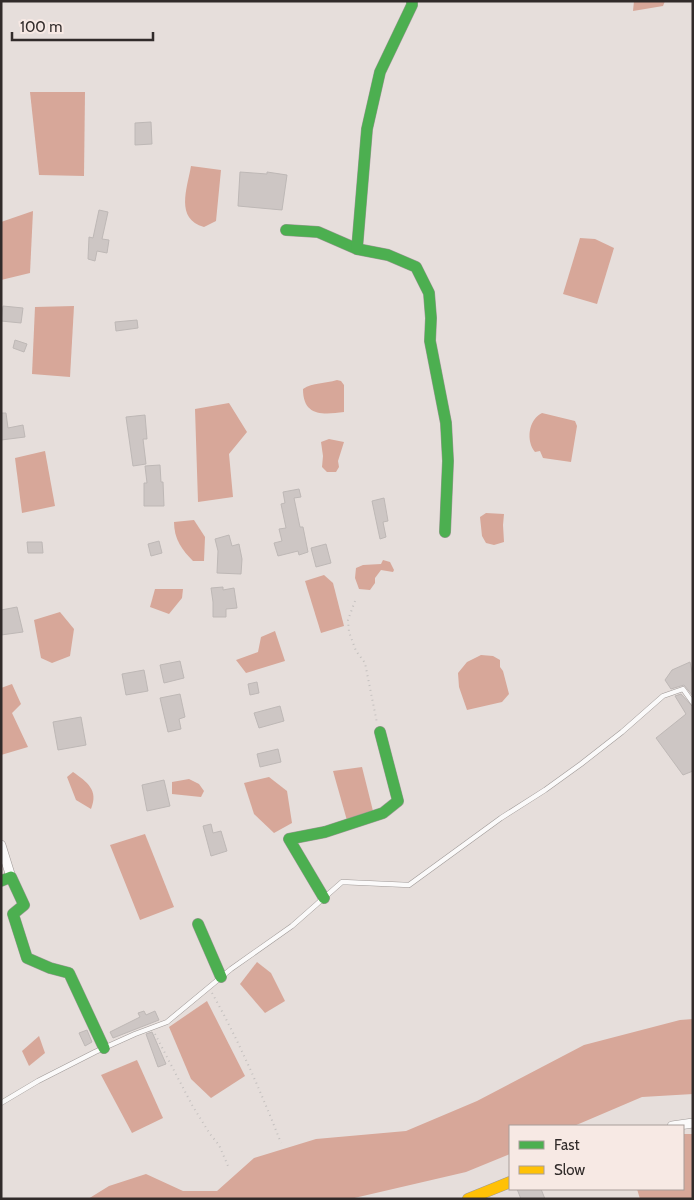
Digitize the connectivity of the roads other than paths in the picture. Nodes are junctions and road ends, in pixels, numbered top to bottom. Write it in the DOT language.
graph roads {
  1 [pos="412,1"];
  2 [pos="286,230"];
  3 [pos="357,249"];
  4 [pos="445,532"];
  5 [pos="693,703"];
  6 [pos="380,732"];
  7 [pos="1,845"];
  8 [pos="6,879"];
  9 [pos="324,898"];
  10 [pos="198,924"];
  11 [pos="221,977"];
  12 [pos="104,1048"];
  13 [pos="1,1102"];
  14 [pos="693,1123"];
  15 [pos="679,1125"];
  16 [pos="509,1182"];
  17 [pos="468,1199"];
  1 -- 3 [label="street"];
  2 -- 3 [label="street"];
  3 -- 4 [label="street"];
  5 -- 9 [label="lane"];
  6 -- 9 [label="street"];
  7 -- 8 [label="street"];
  8 -- 12 [label="street"];
  9 -- 11 [label="lane"];
  10 -- 11 [label="street"];
  11 -- 12 [label="lane"];
  12 -- 13 [label="lane"];
  14 -- 15 [label="street"];
  16 -- 17 [label="street"];
}
